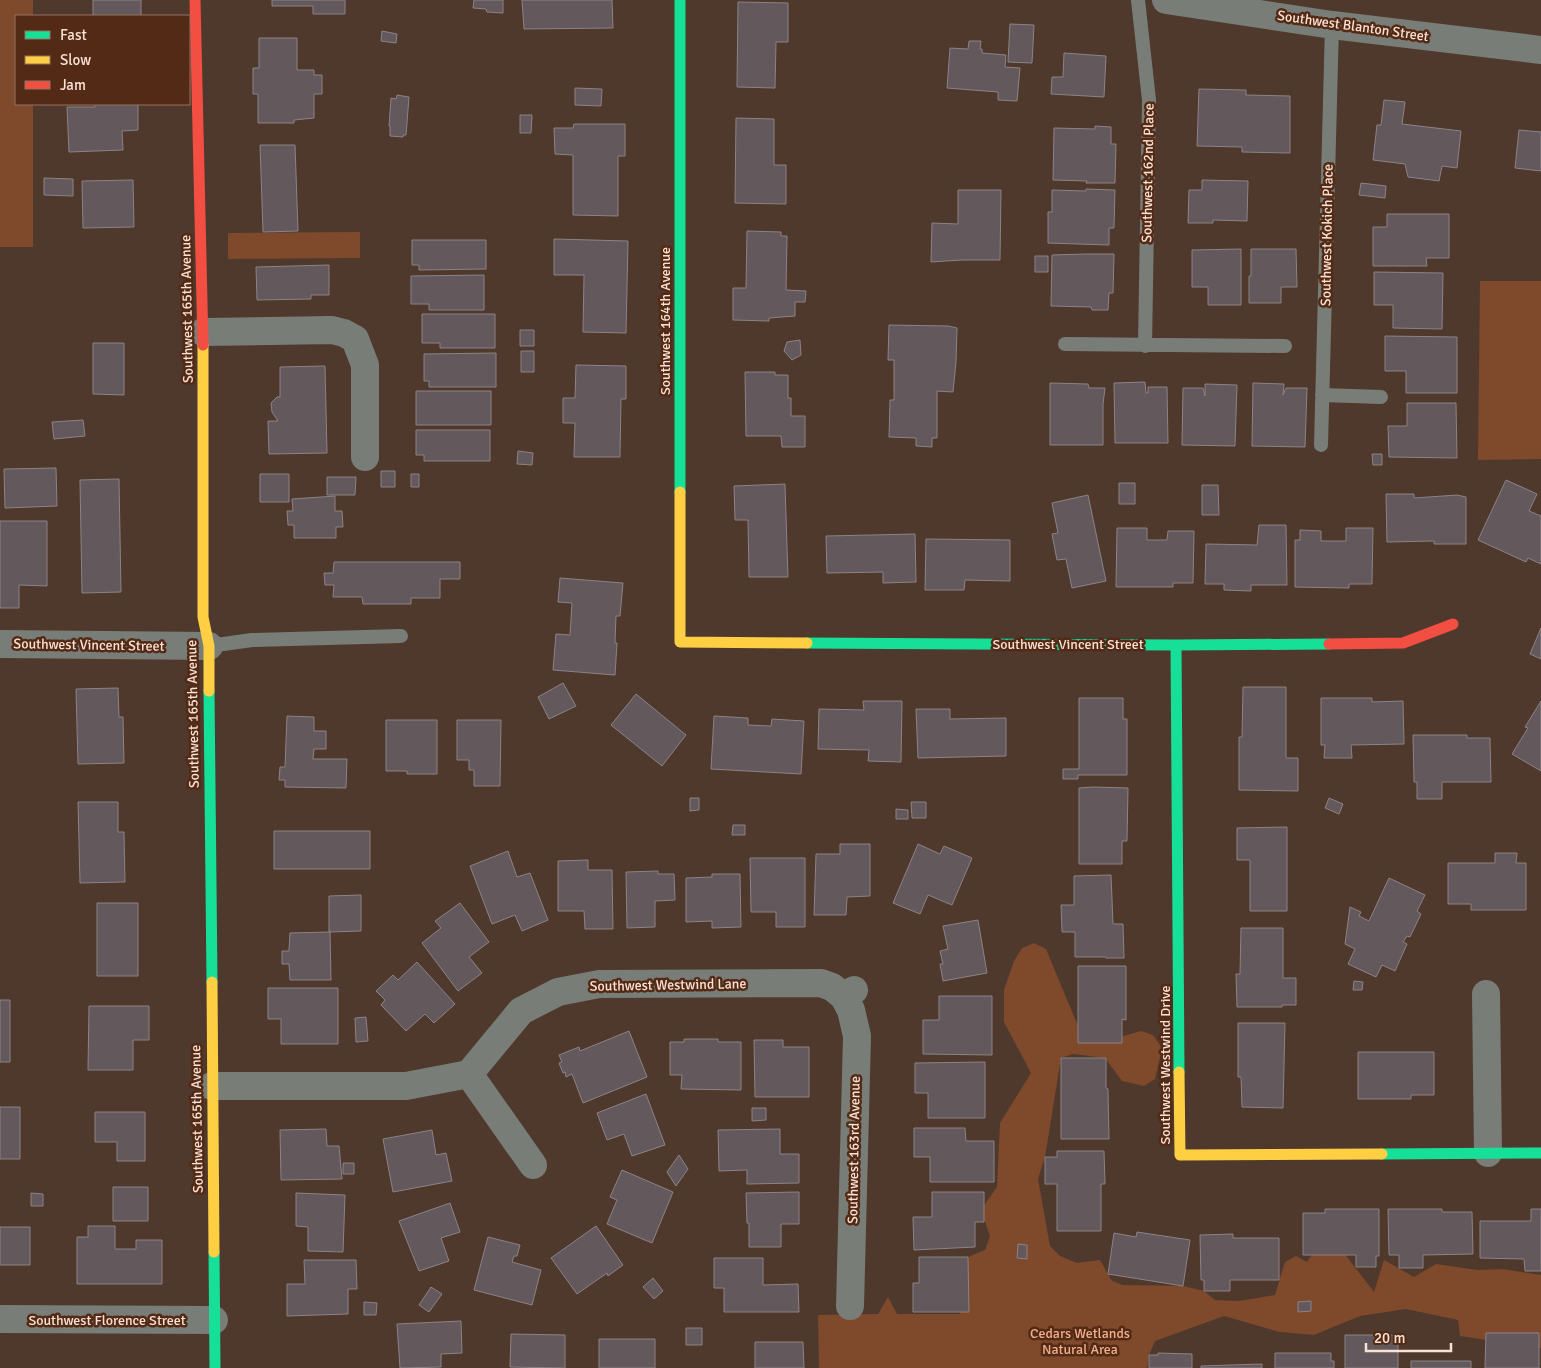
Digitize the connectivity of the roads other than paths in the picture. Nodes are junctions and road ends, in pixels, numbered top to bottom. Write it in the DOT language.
graph roads {
  1 [pos="195,0"];
  2 [pos="680,0"];
  3 [pos="1138,0"];
  4 [pos="1166,0"];
  5 [pos="1259,7"];
  6 [pos="1332,24"];
  7 [pos="1541,50"];
  8 [pos="203,332"];
  9 [pos="1065,344"];
  10 [pos="1145,346"];
  11 [pos="1285,346"];
  12 [pos="1322,395"];
  13 [pos="1381,397"];
  14 [pos="1321,446"];
  15 [pos="366,457"];
  16 [pos="1453,624"];
  17 [pos="401,636"];
  18 [pos="680,642"];
  19 [pos="0,644"];
  20 [pos="1176,645"];
  21 [pos="209,646"];
  22 [pos="849,994"];
  23 [pos="1486,994"];
  24 [pos="469,1074"];
  25 [pos="212,1086"];
  26 [pos="1488,1153"];
  27 [pos="1541,1153"];
  28 [pos="533,1165"];
  29 [pos="850,1306"];
  30 [pos="0,1319"];
  31 [pos="214,1320"];
  32 [pos="215,1368"];
  1 -- 8 [label="street, Southwest 165th Avenue"];
  2 -- 18 [label="street, Southwest 164th Avenue"];
  3 -- 10 [label="lane, Southwest 162nd Place"];
  4 -- 5 [label="street, Southwest Blanton Street"];
  5 -- 6 [label="street, Southwest Blanton Street"];
  6 -- 7 [label="street, Southwest Blanton Street"];
  6 -- 12 [label="lane, Southwest Kokich Place"];
  8 -- 15 [label="street"];
  8 -- 21 [label="street, Southwest 165th Avenue"];
  9 -- 10 [label="lane"];
  10 -- 11 [label="lane"];
  12 -- 13 [label="lane"];
  12 -- 14 [label="lane, Southwest Kokich Place"];
  16 -- 20 [label="street, Southwest Vincent Street"];
  17 -- 21 [label="lane"];
  18 -- 20 [label="street, Southwest Vincent Street"];
  19 -- 21 [label="street, Southwest Vincent Street"];
  20 -- 26 [label="street, Southwest Westwind Drive"];
  21 -- 25 [label="street, Southwest 165th Avenue"];
  22 -- 24 [label="street, Southwest Westwind Lane"];
  22 -- 29 [label="street, Southwest 163rd Avenue"];
  23 -- 26 [label="street"];
  24 -- 25 [label="street"];
  24 -- 28 [label="street"];
  25 -- 31 [label="street, Southwest 165th Avenue"];
  26 -- 27 [label="street, Southwest Westwind Drive"];
  30 -- 31 [label="street, Southwest Florence Street"];
  31 -- 32 [label="street, Southwest 165th Avenue"];
}
